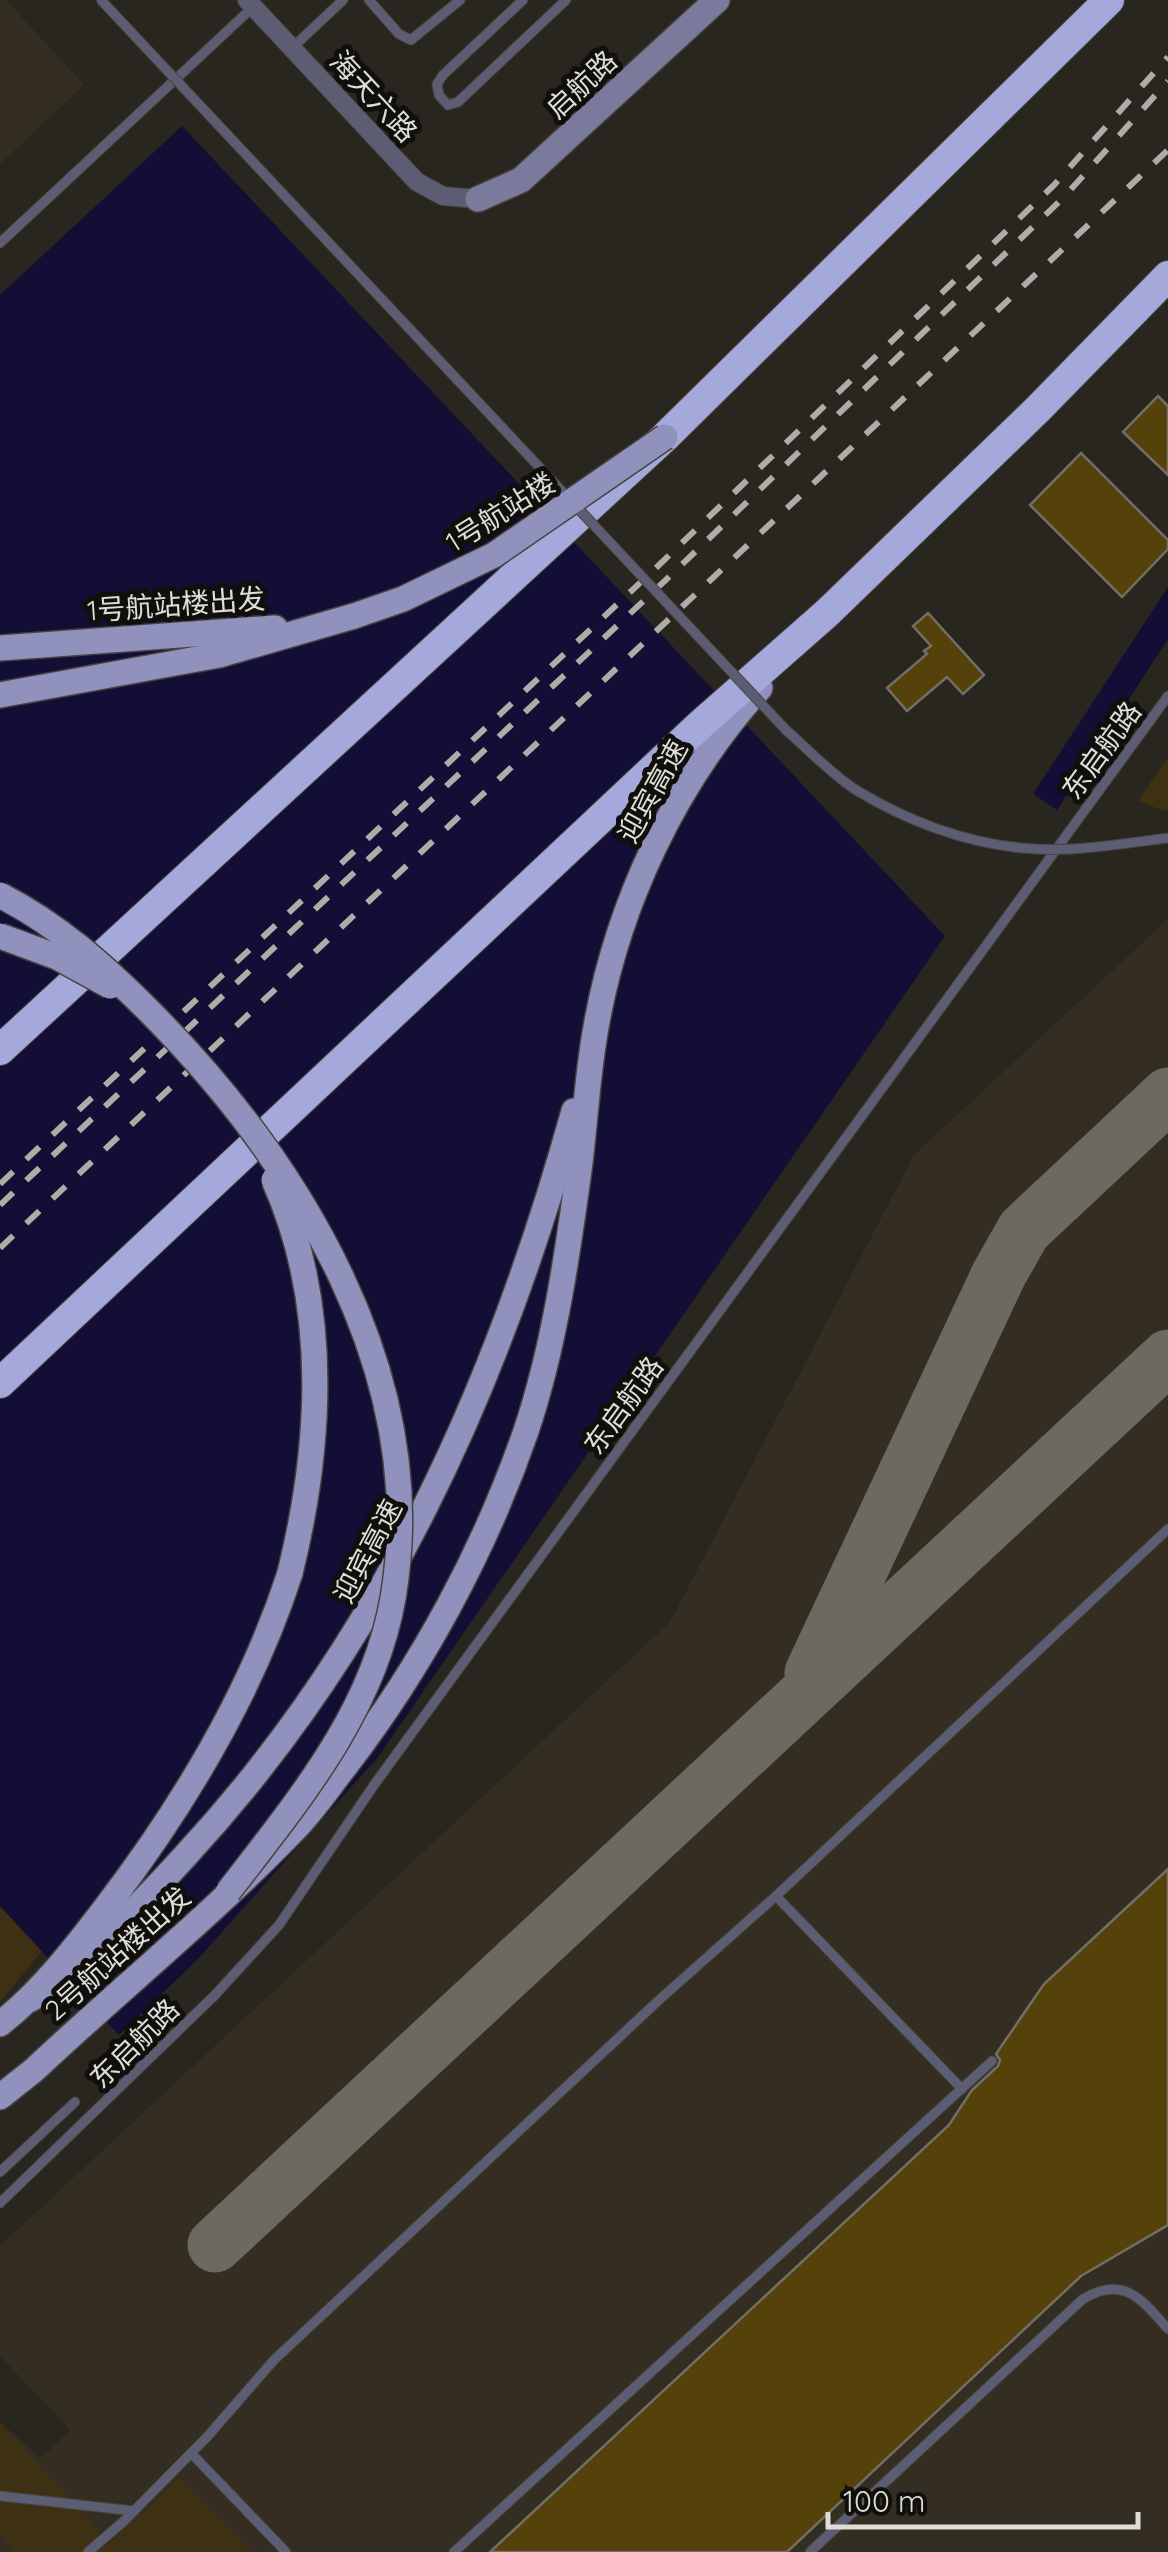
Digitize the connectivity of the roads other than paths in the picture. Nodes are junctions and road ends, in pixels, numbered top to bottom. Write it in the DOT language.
graph roads {
  1 [pos="101,0"];
  2 [pos="343,0"];
  3 [pos="369,0"];
  4 [pos="460,0"];
  5 [pos="522,0"];
  6 [pos="566,0"];
  7 [pos="717,0"];
  8 [pos="1108,0"];
  9 [pos="250,3"];
  10 [pos="292,48"];
  11 [pos="478,199"];
  12 [pos="0,243"];
  13 [pos="1168,276"];
  14 [pos="665,438"];
  15 [pos="826,613"];
  16 [pos="354,616"];
  17 [pos="0,648"];
  18 [pos="0,695"];
  19 [pos="1168,696"];
  20 [pos="1168,838"];
  21 [pos="0,895"];
  22 [pos="0,936"];
  23 [pos="148,1010"];
  24 [pos="595,1034"];
  25 [pos="0,1050"];
  26 [pos="230,1102"];
  27 [pos="0,1383"];
  28 [pos="1168,1529"];
  29 [pos="228,1892"];
  30 [pos="776,1896"];
  31 [pos="31,1999"];
  32 [pos="2,2023"];
  33 [pos="992,2060"];
  34 [pos="34,2070"];
  35 [pos="962,2089"];
  36 [pos="0,2096"];
  37 [pos="75,2102"];
  38 [pos="0,2104"];
  39 [pos="0,2172"];
  40 [pos="0,2203"];
  41 [pos="1168,2328"];
  42 [pos="190,2453"];
  43 [pos="0,2496"];
  44 [pos="134,2511"];
  45 [pos="88,2552"];
  46 [pos="286,2552"];
  47 [pos="454,2552"];
  48 [pos="810,2552"];
  1 -- 20 [label="lane, bridge"];
  2 -- 10 [label="lane"];
  3 -- 4 [label="lane"];
  5 -- 6 [label="lane"];
  7 -- 11 [label="street, 启航路"];
  8 -- 14 [label="highway"];
  9 -- 10 [label="street, 海天六路"];
  9 -- 12 [label="lane"];
  10 -- 11 [label="street, 海天六路"];
  13 -- 15 [label="highway"];
  14 -- 16 [label="main road, 1号航站楼, bridge"];
  14 -- 25 [label="highway, bridge"];
  15 -- 24 [label="main road, 迎宾高速"];
  15 -- 27 [label="highway, bridge"];
  16 -- 17 [label="main road, 1号航站楼出发"];
  16 -- 18 [label="main road"];
  19 -- 40 [label="lane, 东启航路"];
  21 -- 23 [label="main road, bridge"];
  22 -- 23 [label="main road, bridge"];
  23 -- 26 [label="main road, bridge"];
  24 -- 29 [label="main road, 迎宾高速, bridge"];
  24 -- 31 [label="main road, 迎宾高速, bridge"];
  26 -- 29 [label="main road, bridge"];
  26 -- 31 [label="main road, bridge"];
  28 -- 30 [label="lane"];
  29 -- 34 [label="main road, 2号航站楼出发"];
  30 -- 35 [label="lane"];
  30 -- 42 [label="lane"];
  31 -- 32 [label="main road"];
  33 -- 35 [label="lane"];
  34 -- 36 [label="main road, 2号航站楼出发"];
  34 -- 38 [label="lane"];
  35 -- 47 [label="lane"];
  37 -- 39 [label="lane"];
  41 -- 48 [label="lane"];
  42 -- 44 [label="lane"];
  42 -- 46 [label="lane"];
  43 -- 44 [label="lane"];
  44 -- 45 [label="lane"];
}
